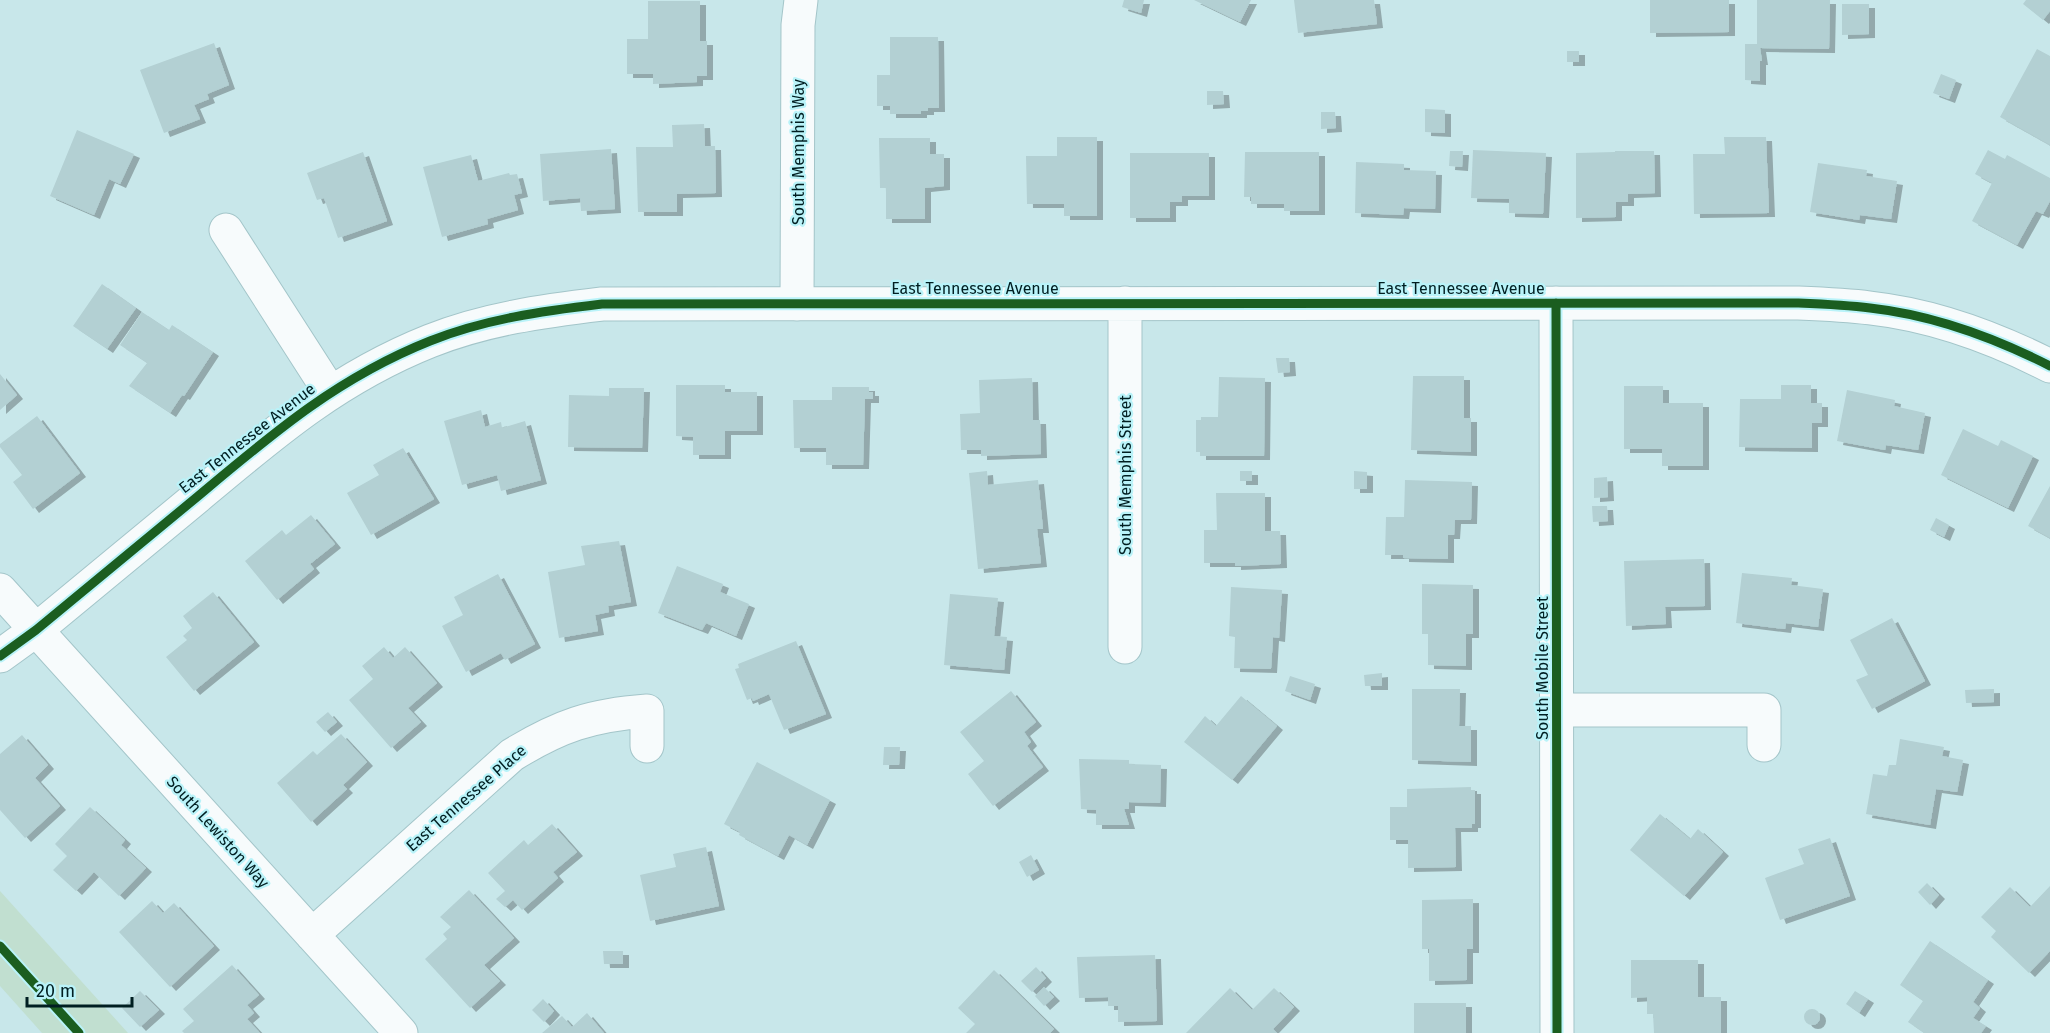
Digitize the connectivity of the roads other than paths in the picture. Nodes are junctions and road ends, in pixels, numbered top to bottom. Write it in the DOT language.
graph roads {
  1 [pos="801,0"];
  2 [pos="226,230"];
  3 [pos="1125,303"];
  4 [pos="1556,303"];
  5 [pos="797,304"];
  6 [pos="2050,366"];
  7 [pos="330,392"];
  8 [pos="0,590"];
  9 [pos="36,630"];
  10 [pos="1125,647"];
  11 [pos="0,656"];
  12 [pos="1557,710"];
  13 [pos="1764,745"];
  14 [pos="647,746"];
  15 [pos="312,935"];
  16 [pos="401,1033"];
  17 [pos="1557,1033"];
  1 -- 5 [label="street, South Memphis Way"];
  2 -- 7 [label="street, East Tennessee Avenue"];
  3 -- 4 [label="street, East Tennessee Avenue"];
  3 -- 5 [label="street, East Tennessee Avenue"];
  3 -- 10 [label="street, South Memphis Street"];
  4 -- 6 [label="street, East Tennessee Avenue"];
  4 -- 12 [label="street, South Mobile Street"];
  5 -- 7 [label="street, East Tennessee Avenue"];
  7 -- 9 [label="street, East Tennessee Avenue"];
  8 -- 9 [label="street, South Lewiston Way"];
  9 -- 11 [label="street, East Tennessee Avenue"];
  9 -- 15 [label="street, South Lewiston Way"];
  12 -- 13 [label="street, South Mobile Street"];
  12 -- 17 [label="street, South Mobile Street"];
  14 -- 15 [label="street, East Tennessee Place"];
  15 -- 16 [label="street, South Lewiston Way"];
}
